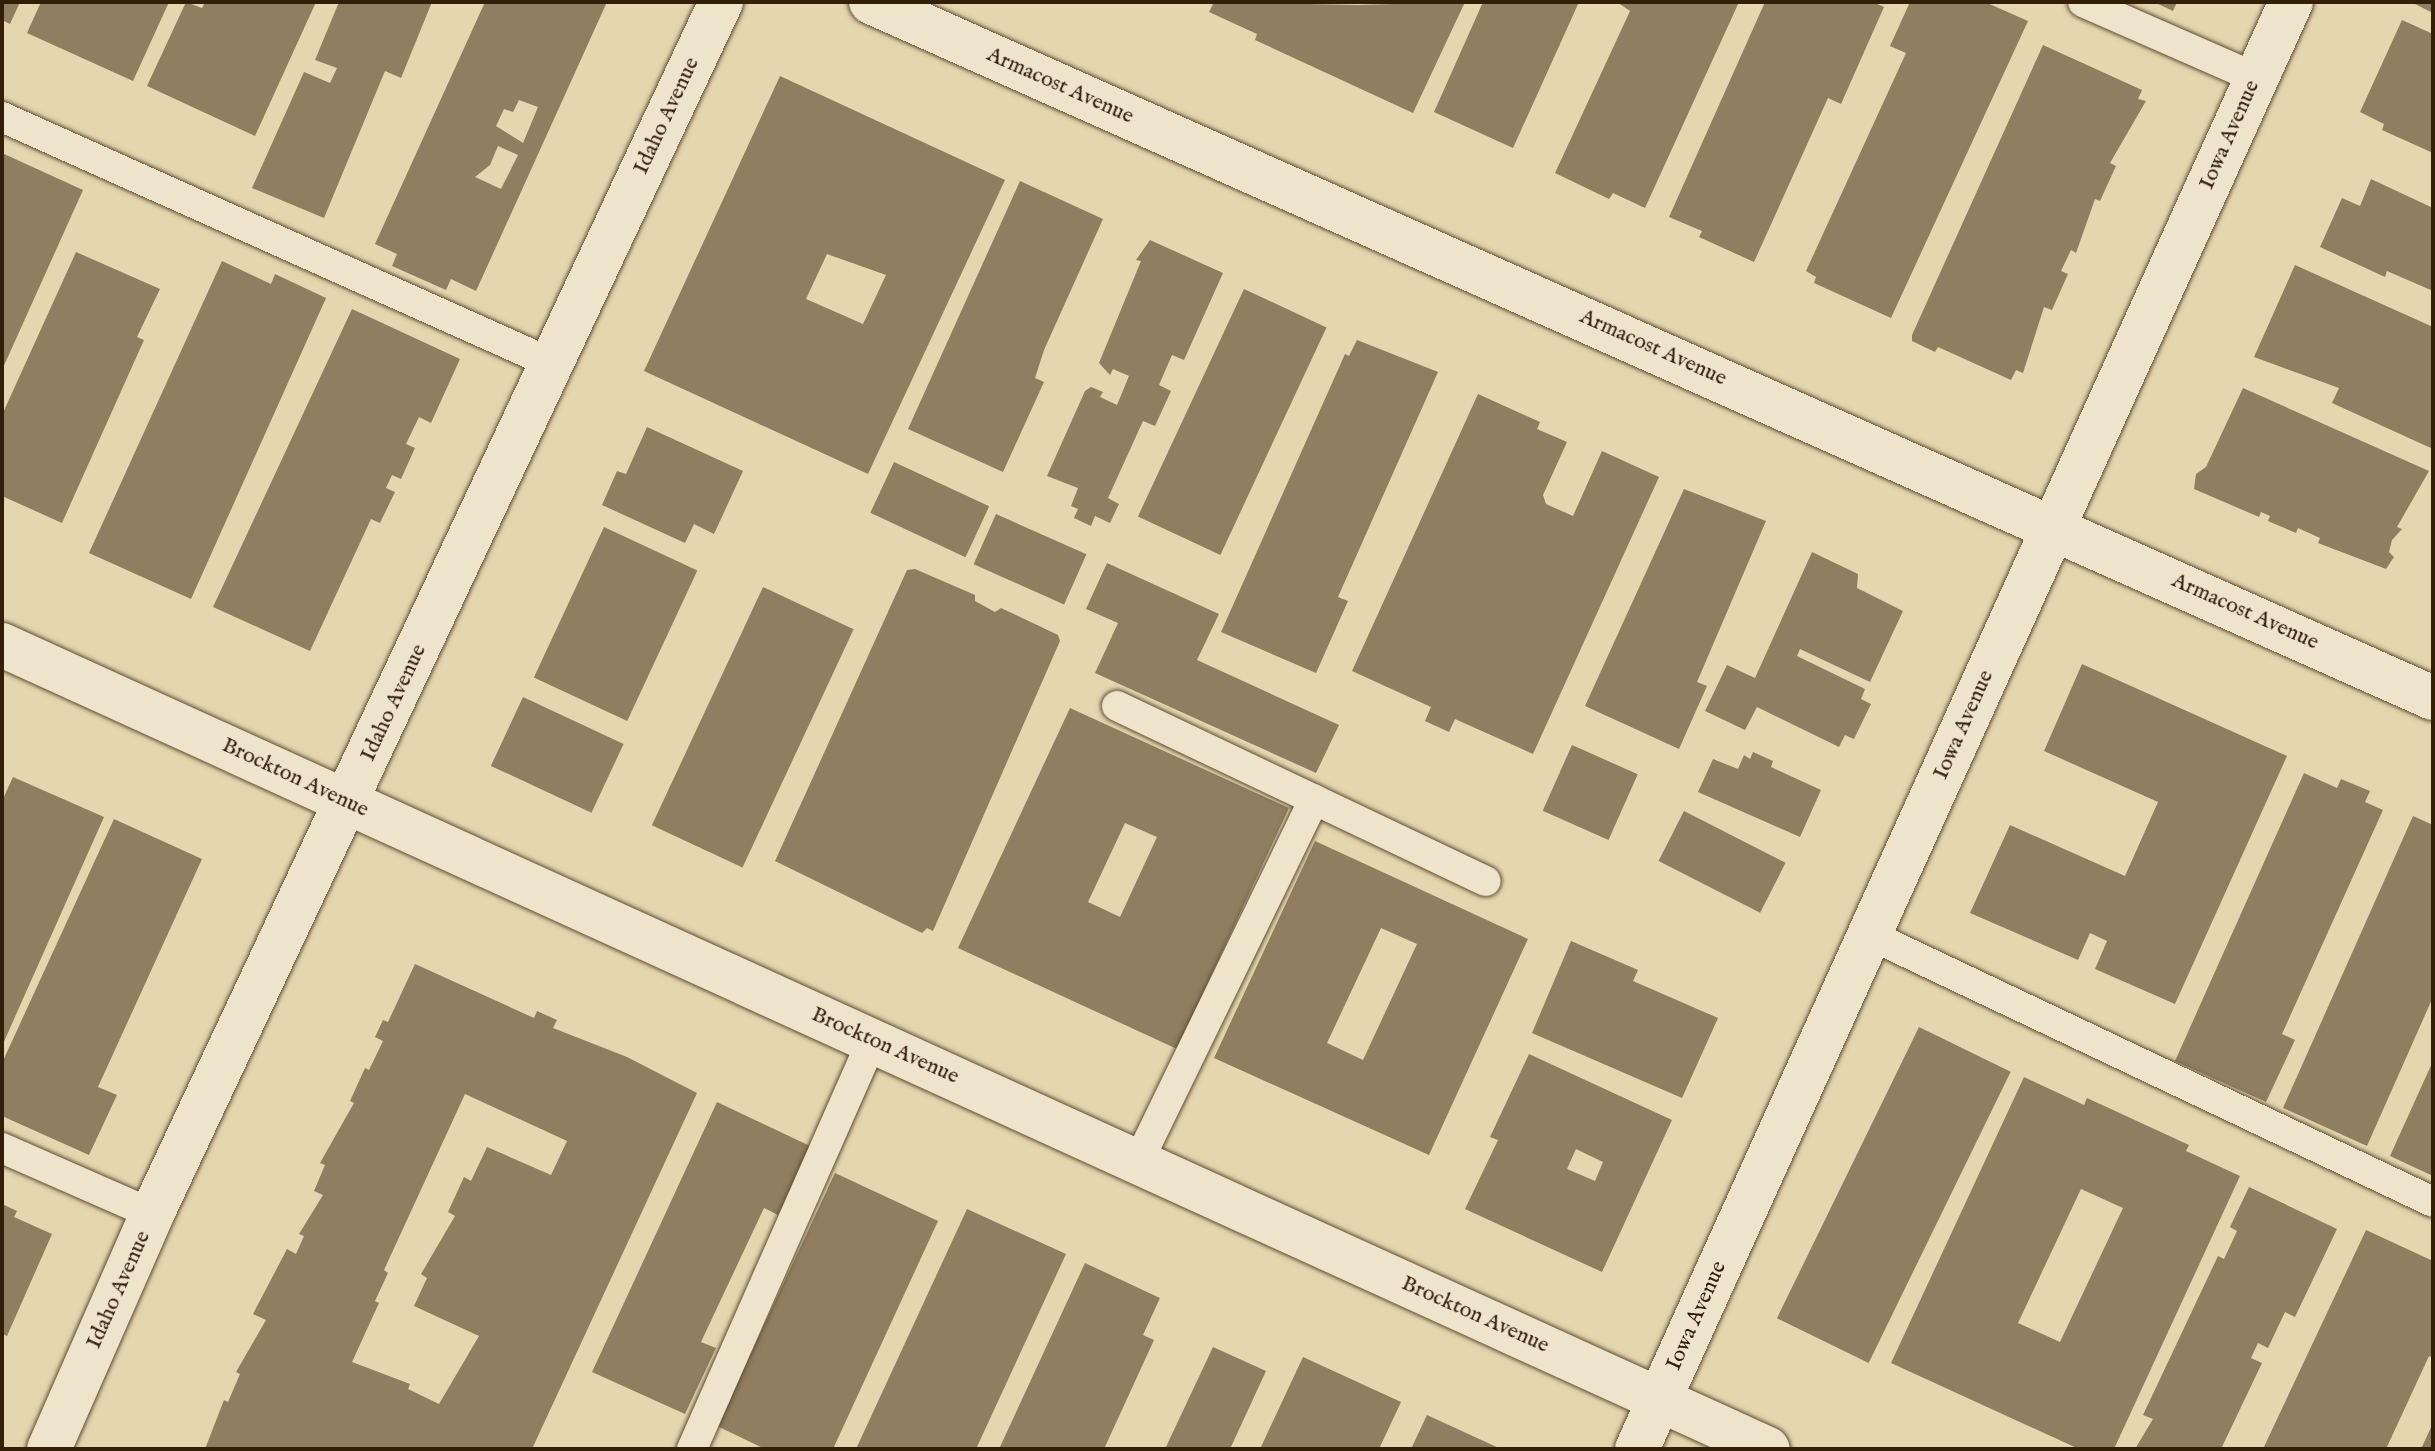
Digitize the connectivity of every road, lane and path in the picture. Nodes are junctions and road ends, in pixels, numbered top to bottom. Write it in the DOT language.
graph roads {
  1 [pos="721,2"];
  2 [pos="871,2"];
  3 [pos="2083,2"];
  4 [pos="2291,2"];
  5 [pos="2256,78"];
  6 [pos="2,117"];
  7 [pos="551,363"];
  8 [pos="2054,526"];
  9 [pos="2,645"];
  10 [pos="2433,698"];
  11 [pos="1117,706"];
  12 [pos="346,800"];
  13 [pos="1314,800"];
  14 [pos="1486,881"];
  15 [pos="1870,935"];
  16 [pos="872,1040"];
  17 [pos="2,1148"];
  18 [pos="1138,1162"];
  19 [pos="2433,1202"];
  20 [pos="152,1214"];
  21 [pos="1660,1399"];
  22 [pos="49,1449"];
  23 [pos="692,1449"];
  24 [pos="1637,1449"];
  25 [pos="1768,1449"];
  1 -- 7 [label="street, Idaho Avenue"];
  2 -- 8 [label="street, Armacost Avenue"];
  3 -- 5 [label="lane"];
  4 -- 5 [label="street, Iowa Avenue"];
  5 -- 8 [label="street, Iowa Avenue"];
  6 -- 7 [label="lane"];
  7 -- 12 [label="street, Idaho Avenue"];
  8 -- 10 [label="street, Armacost Avenue"];
  8 -- 15 [label="street, Iowa Avenue"];
  9 -- 12 [label="street, Brockton Avenue"];
  11 -- 13 [label="lane"];
  12 -- 16 [label="street, Brockton Avenue"];
  12 -- 20 [label="street, Idaho Avenue"];
  13 -- 14 [label="lane"];
  13 -- 18 [label="lane"];
  15 -- 19 [label="lane"];
  15 -- 21 [label="street, Iowa Avenue"];
  16 -- 18 [label="street, Brockton Avenue"];
  16 -- 23 [label="lane"];
  17 -- 20 [label="lane"];
  18 -- 21 [label="street, Brockton Avenue"];
  20 -- 22 [label="street, Idaho Avenue"];
  21 -- 24 [label="street, Iowa Avenue"];
  21 -- 25 [label="street, Brockton Avenue"];
}
